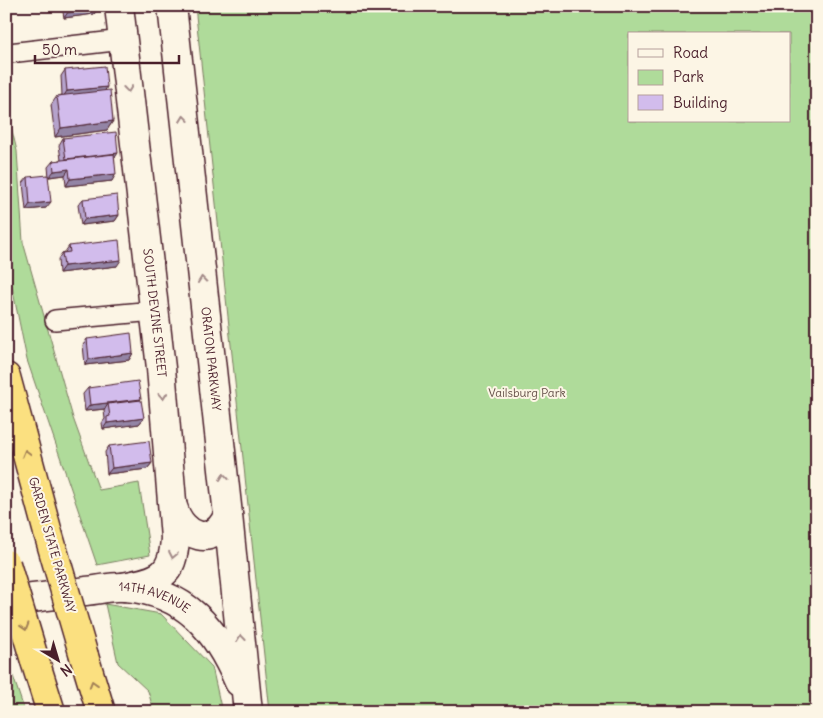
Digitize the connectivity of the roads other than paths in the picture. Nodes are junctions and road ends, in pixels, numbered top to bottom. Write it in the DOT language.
graph roads {
  1 [pos="119,6"];
  2 [pos="172,6"];
  3 [pos="123,40"];
  4 [pos="9,53"];
  5 [pos="154,311"];
  6 [pos="56,320"];
  7 [pos="6,377"];
  8 [pos="173,506"];
  9 [pos="228,515"];
  10 [pos="6,564"];
  11 [pos="123,587"];
  12 [pos="6,601"];
  13 [pos="248,708"];
  14 [pos="51,712"];
  15 [pos="101,712"];
  1 -- 3 [label="main road, SOUTH DEVINE STREET"];
  9 -- 2 [label="main road, ORATON PARKWAY, one-way"];
  3 -- 4 [label="street"];
  3 -- 5 [label="main road, SOUTH DEVINE STREET, one-way"];
  5 -- 6 [label="street"];
  5 -- 8 [label="main road, SOUTH DEVINE STREET, one-way"];
  15 -- 7 [label="highway, GARDEN STATE PARKWAY, one-way, bridge"];
  8 -- 9 [label="main road"];
  8 -- 11 [label="main road, SOUTH DEVINE STREET, one-way"];
  13 -- 9 [label="main road, ORATON PARKWAY, one-way"];
  10 -- 14 [label="highway, one-way, bridge"];
  11 -- 12 [label="main road, 14TH AVENUE"];
  11 -- 13 [label="main road, 14TH AVENUE"];
}
